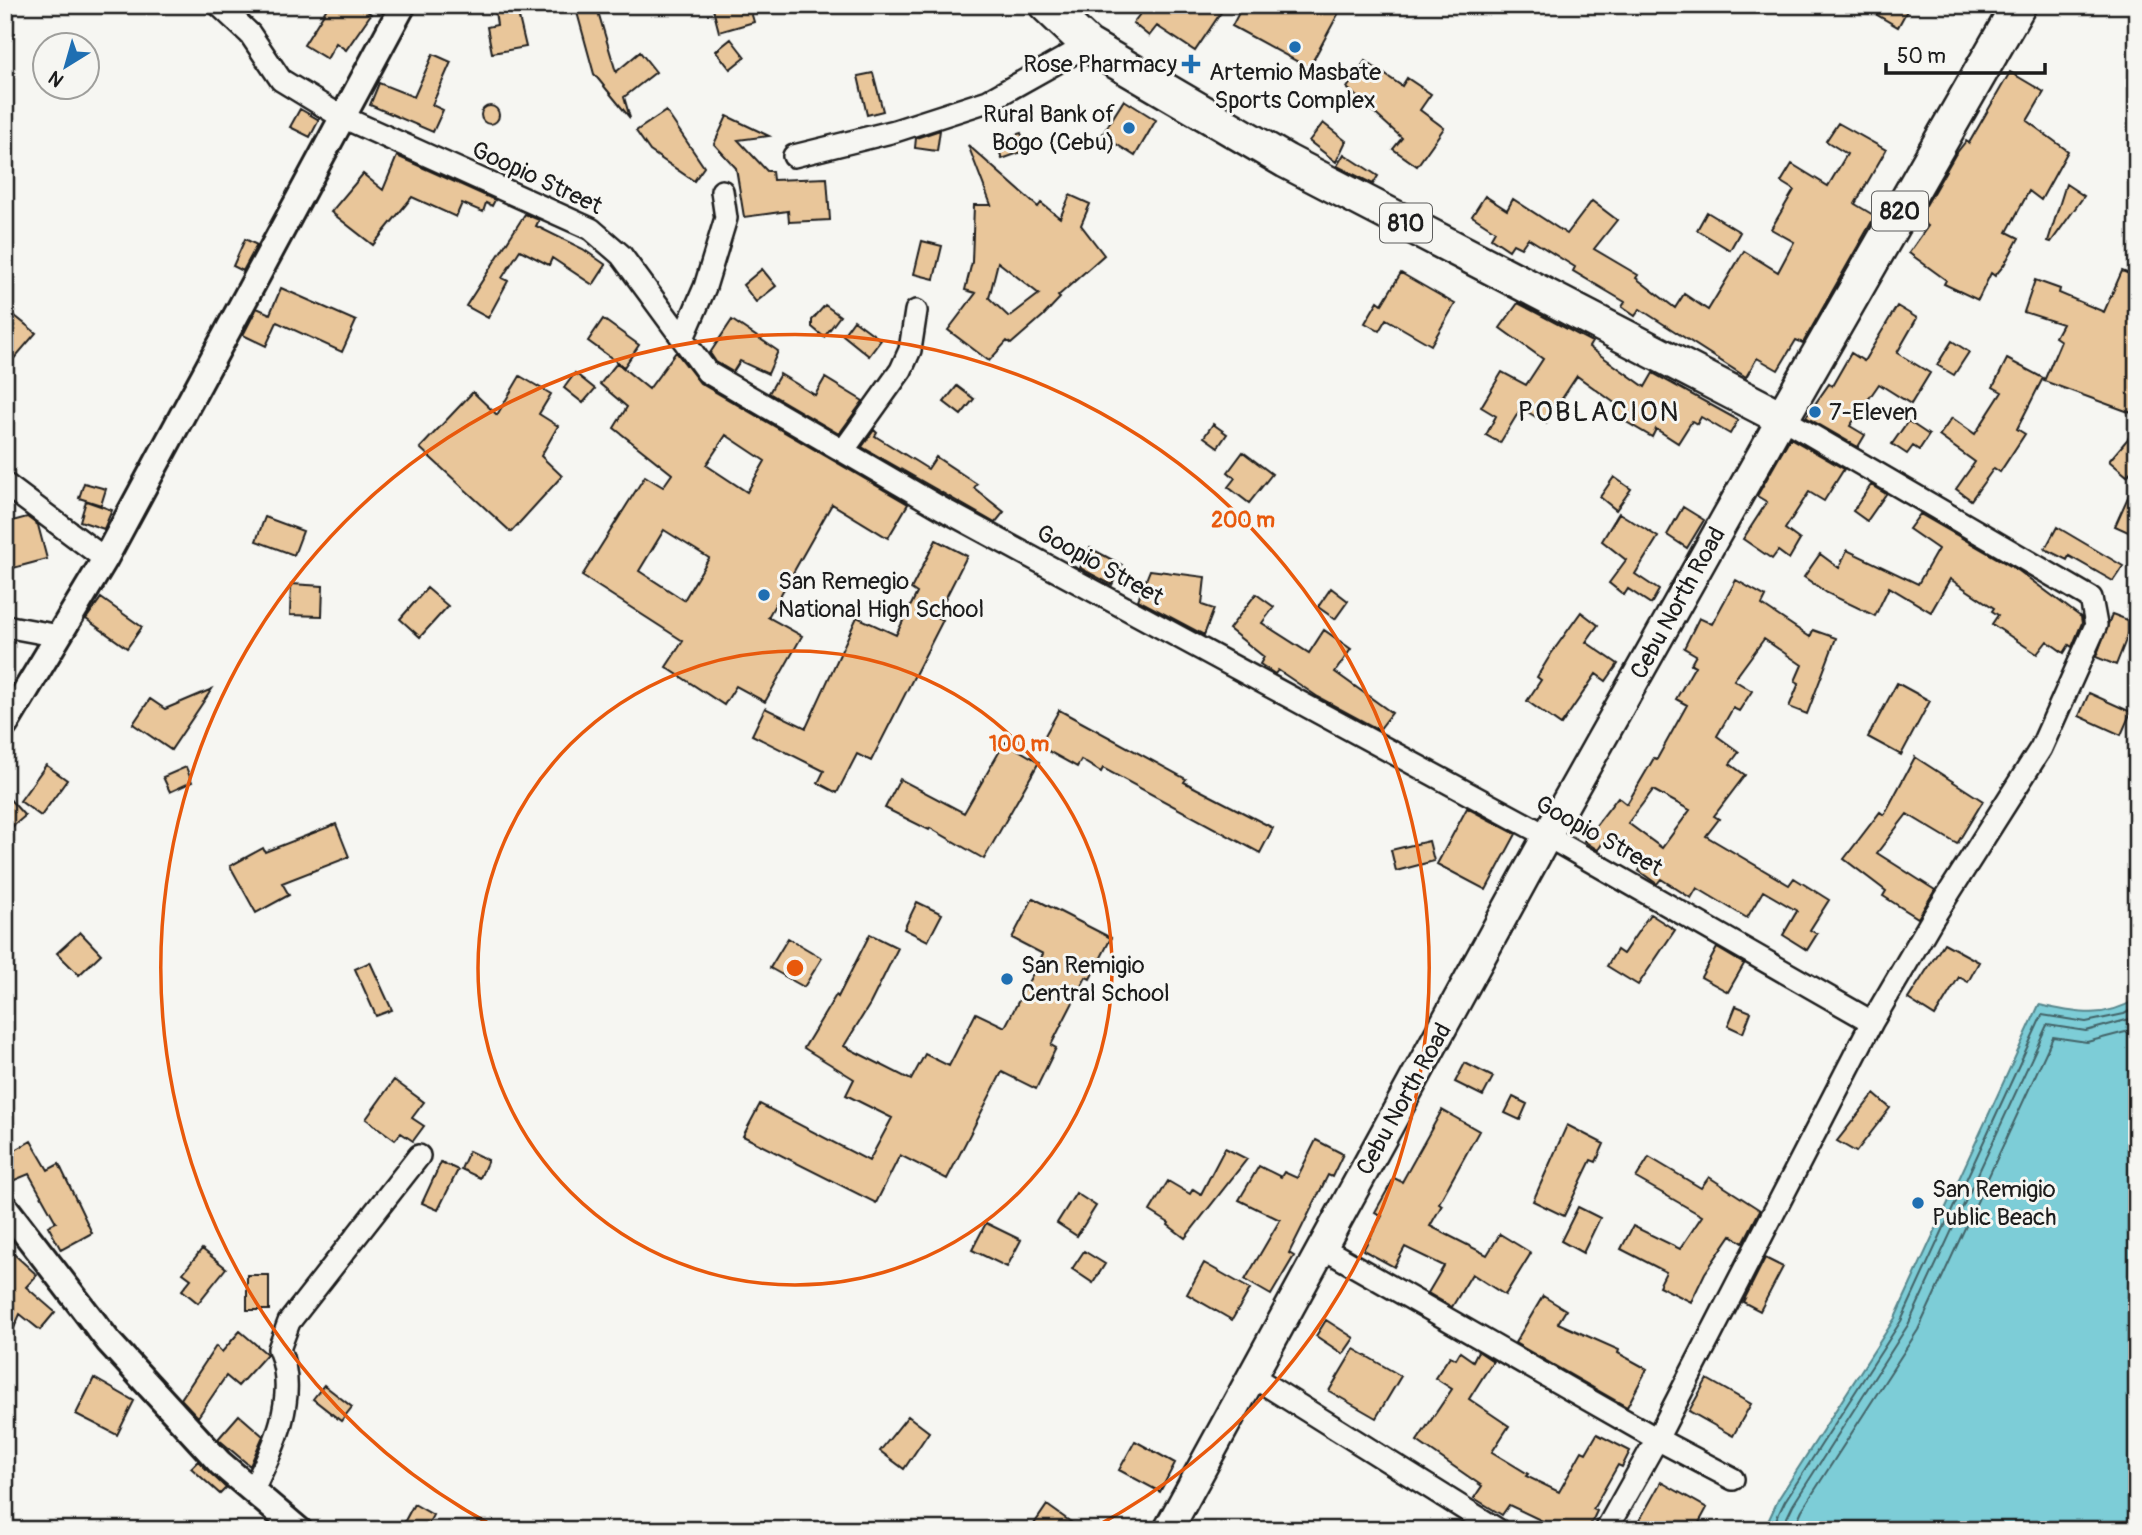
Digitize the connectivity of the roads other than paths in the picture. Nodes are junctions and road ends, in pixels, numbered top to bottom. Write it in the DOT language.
graph roads {
  1 [pos="219,5"];
  2 [pos="1046,5"];
  3 [pos="2018,5"];
  4 [pos="398,7"];
  5 [pos="1088,45"];
  6 [pos="341,116"];
  7 [pos="794,156"];
  8 [pos="722,191"];
  9 [pos="916,311"];
  10 [pos="682,338"];
  11 [pos="1782,418"];
  12 [pos="843,451"];
  13 [pos="5,484"];
  14 [pos="105,559"];
  15 [pos="5,626"];
  16 [pos="59,636"];
  17 [pos="5,726"];
  18 [pos="1547,836"];
  19 [pos="1872,1022"];
  20 [pos="419,1156"];
  21 [pos="5,1207"];
  22 [pos="1323,1248"];
  23 [pos="1252,1377"];
  24 [pos="1657,1439"];
  25 [pos="1733,1479"];
  26 [pos="252,1491"];
  27 [pos="299,1530"];
  28 [pos="1168,1530"];
  29 [pos="1498,1530"];
  30 [pos="1606,1530"];
  1 -- 6 [label="street, Goopio Street"];
  2 -- 5 [label="highway, 810"];
  3 -- 11 [label="highway, 820"];
  4 -- 6 [label="street"];
  5 -- 7 [label="street"];
  5 -- 11 [label="highway, 810"];
  6 -- 10 [label="street, Goopio Street"];
  6 -- 14 [label="street"];
  8 -- 10 [label="street"];
  9 -- 12 [label="street"];
  10 -- 12 [label="street, Goopio Street"];
  11 -- 18 [label="main road, Cebu North Road"];
  11 -- 19 [label="street"];
  12 -- 18 [label="street, Goopio Street"];
  13 -- 14 [label="street"];
  14 -- 16 [label="street"];
  15 -- 16 [label="street"];
  16 -- 17 [label="street"];
  18 -- 19 [label="street, Goopio Street"];
  18 -- 22 [label="main road, Cebu North Road"];
  19 -- 24 [label="street"];
  20 -- 26 [label="street"];
  21 -- 26 [label="street"];
  22 -- 23 [label="main road, Cebu North Road"];
  22 -- 24 [label="street"];
  23 -- 28 [label="main road, Cebu North Road"];
  23 -- 29 [label="street"];
  24 -- 25 [label="street"];
  24 -- 30 [label="street"];
  26 -- 27 [label="street"];
}
